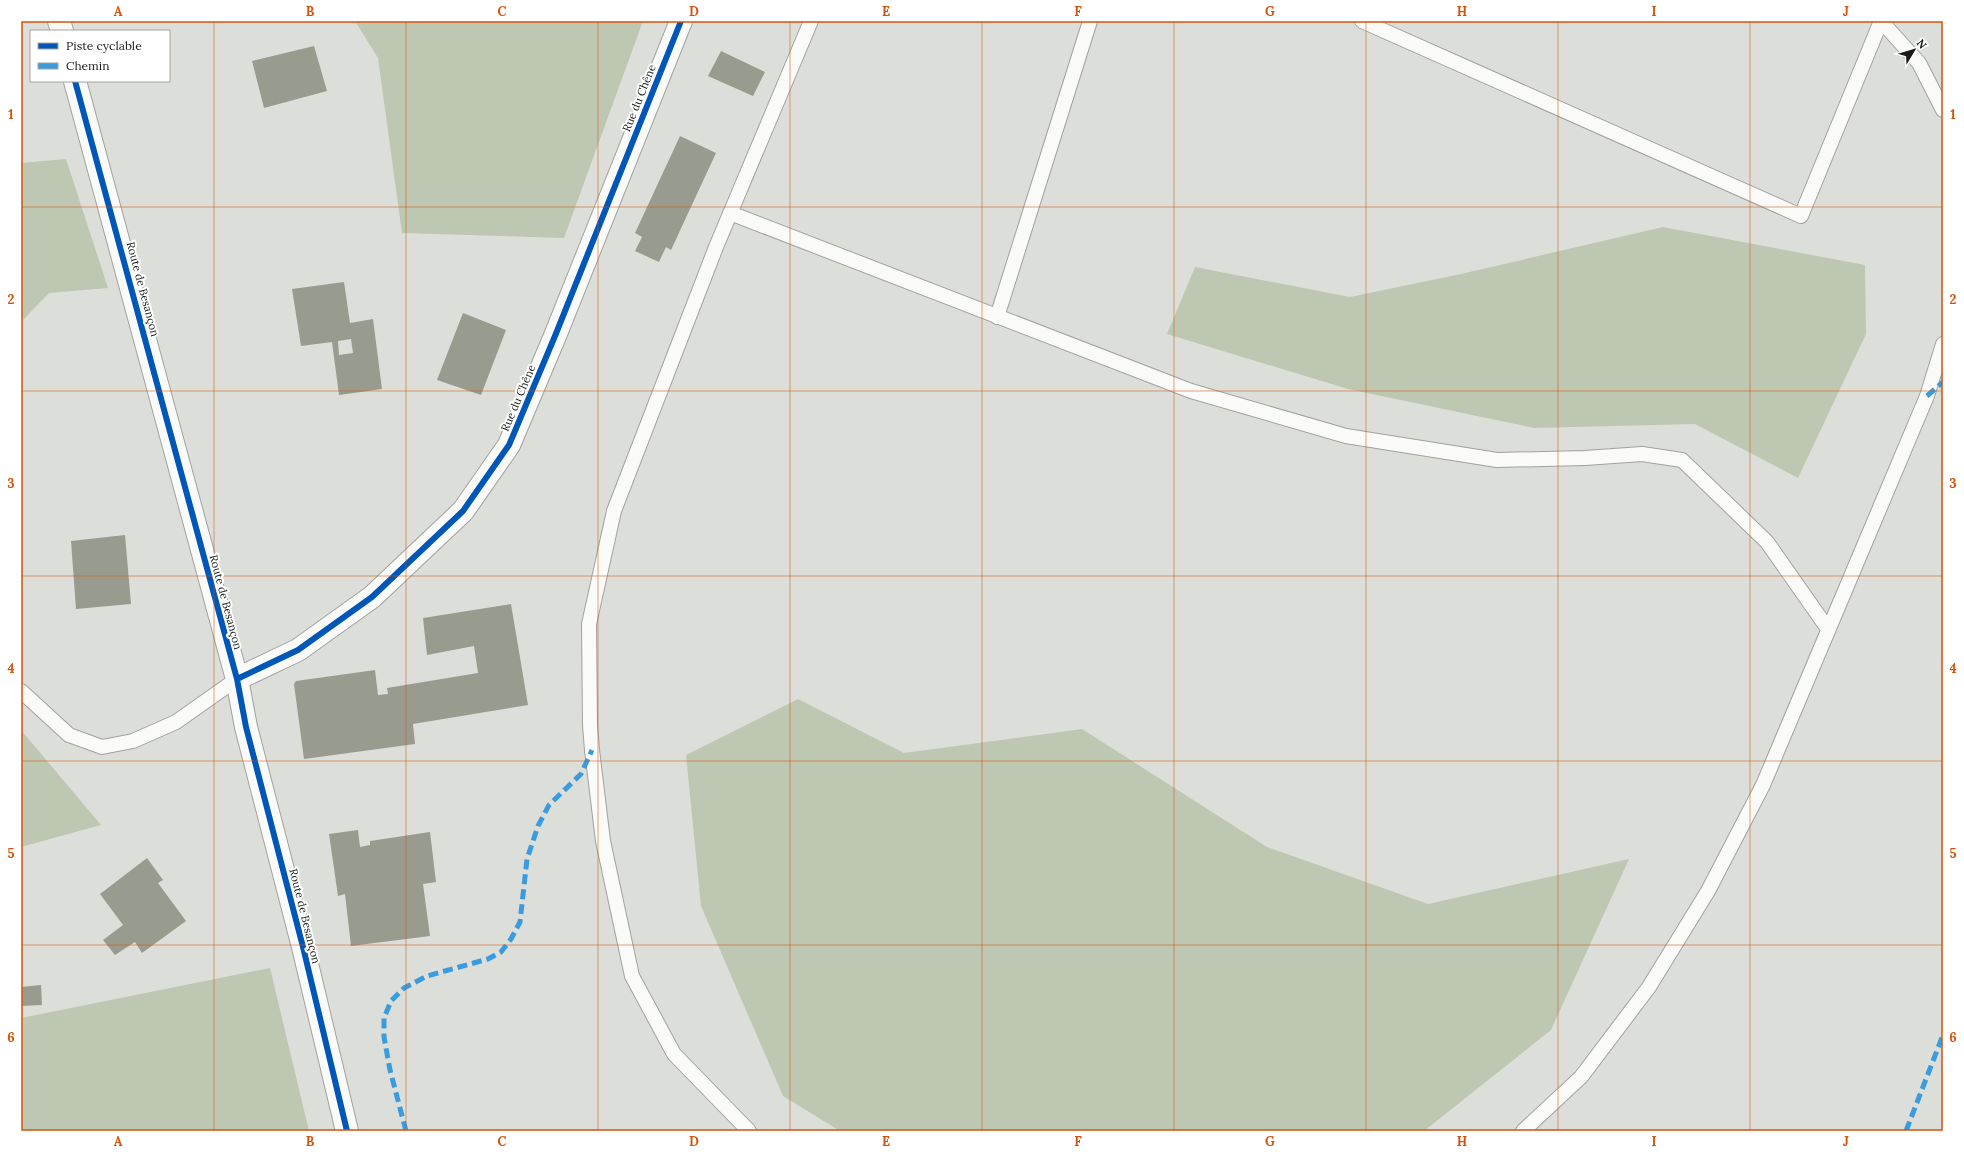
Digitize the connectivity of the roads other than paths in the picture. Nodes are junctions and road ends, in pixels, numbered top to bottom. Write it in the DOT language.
graph roads {
  1 [pos="681,21"];
  2 [pos="811,21"];
  3 [pos="1090,21"];
  4 [pos="1362,21"];
  5 [pos="1881,21"];
  6 [pos="75,82"];
  7 [pos="1943,110"];
  8 [pos="730,213"];
  9 [pos="997,317"];
  10 [pos="1943,344"];
  11 [pos="1828,629"];
  12 [pos="237,679"];
  13 [pos="21,691"];
  14 [pos="347,1131"];
  15 [pos="749,1131"];
  16 [pos="1522,1131"];
  1 -- 12 [label="street, Rue du Chêne"];
  2 -- 8 [label="lane"];
  3 -- 9 [label="lane"];
  4 -- 5 [label="lane"];
  5 -- 7 [label="lane"];
  6 -- 12 [label="street, Route de Besançon"];
  8 -- 9 [label="lane"];
  8 -- 15 [label="lane"];
  9 -- 11 [label="lane"];
  10 -- 11 [label="lane"];
  11 -- 16 [label="lane"];
  12 -- 13 [label="lane"];
  12 -- 14 [label="street, Route de Besançon"];
}
